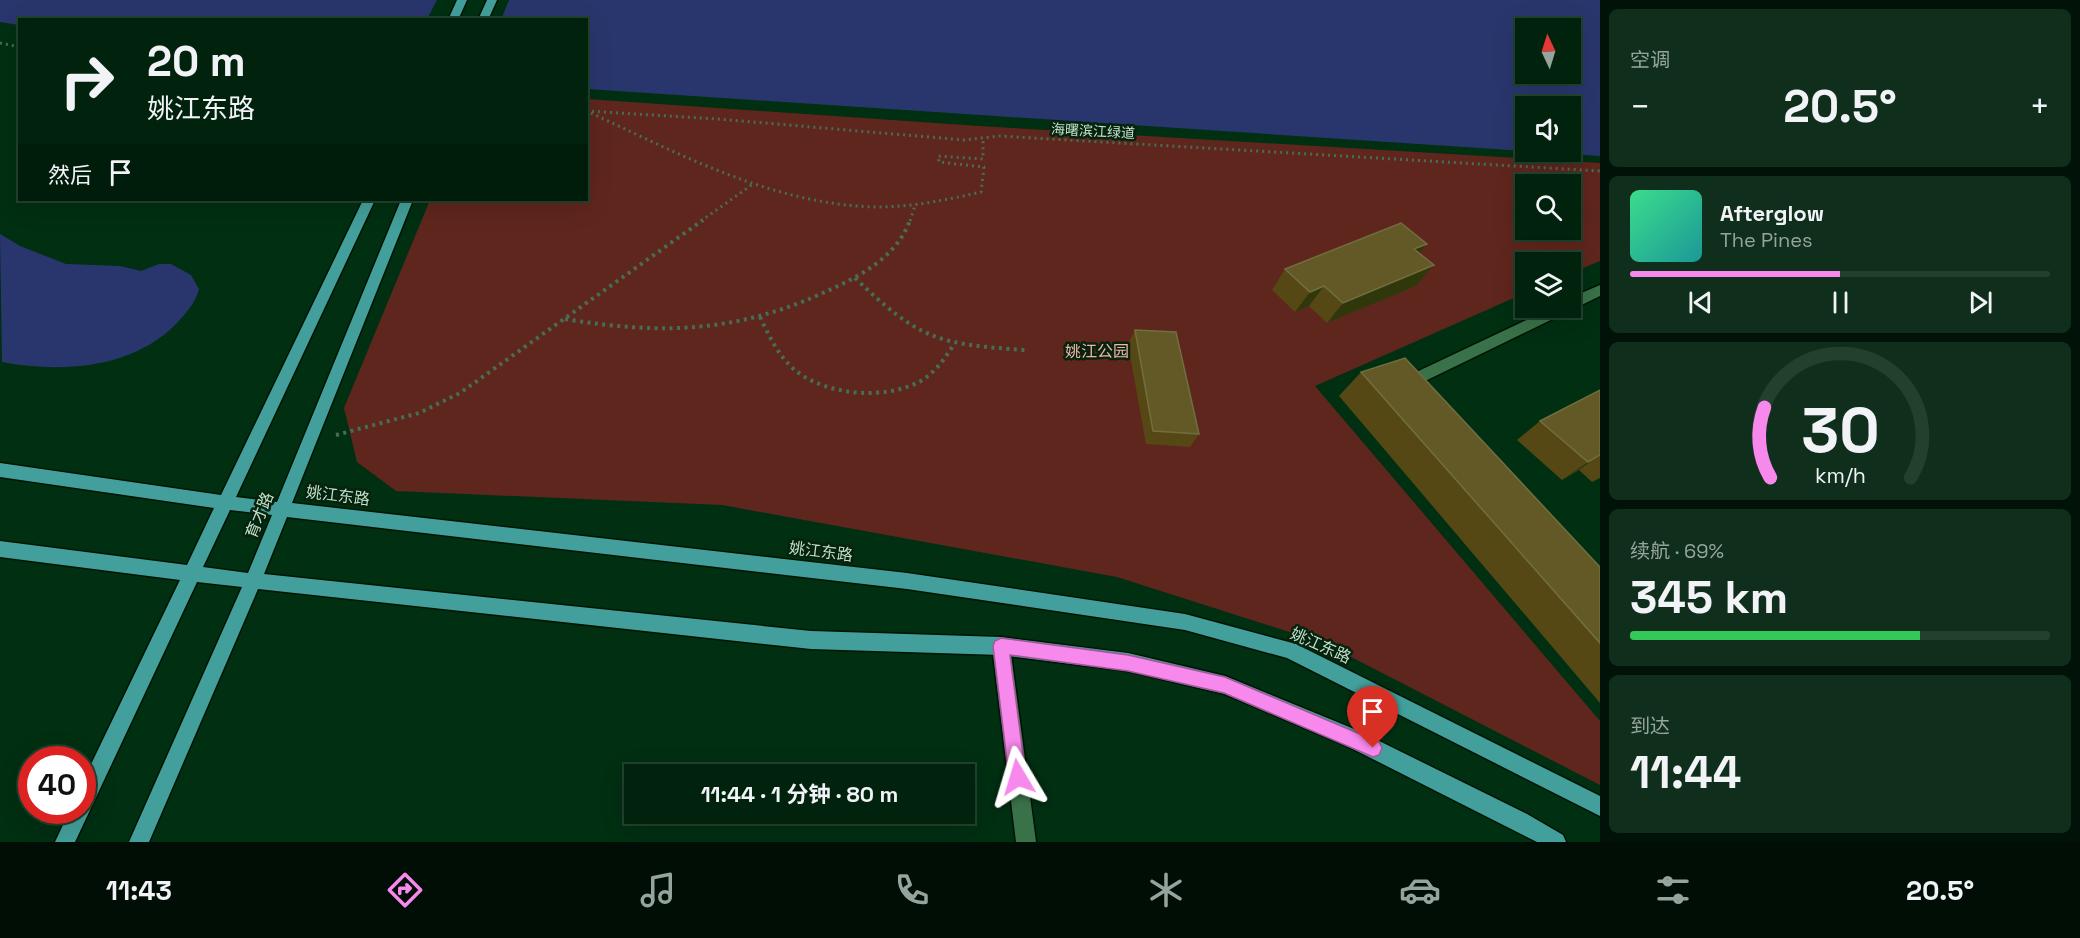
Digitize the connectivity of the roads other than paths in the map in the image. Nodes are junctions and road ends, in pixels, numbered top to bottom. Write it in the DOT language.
graph roads {
  1 [pos="462,0"];
  2 [pos="492,0"];
  3 [pos="454,18"];
  4 [pos="484,18"];
  5 [pos="369,201"];
  6 [pos="407,201"];
  7 [pos="1600,290"];
  8 [pos="1581,299"];
  9 [pos="1543,318"];
  10 [pos="1421,404"];
  11 [pos="0,470"];
  12 [pos="226,503"];
  13 [pos="282,508"];
  14 [pos="0,549"];
  15 [pos="193,573"];
  16 [pos="253,581"];
  17 [pos="1001,646"];
  18 [pos="96,776"];
  19 [pos="1600,806"];
  20 [pos="73,824"];
  21 [pos="65,842"];
  22 [pos="139,842"];
  23 [pos="1026,842"];
  24 [pos="1556,842"];
  1 -- 3 [label="main road"];
  2 -- 4 [label="main road"];
  5 -- 12 [label="main road, 育才路"];
  6 -- 13 [label="main road, 育才路"];
  7 -- 8 [label="street"];
  9 -- 10 [label="street"];
  11 -- 12 [label="main road, 姚江东路"];
  12 -- 13 [label="main road, 姚江东路"];
  12 -- 15 [label="main road, 育才路"];
  13 -- 16 [label="main road, 育才路"];
  13 -- 19 [label="main road, 姚江东路"];
  14 -- 15 [label="main road"];
  15 -- 16 [label="main road"];
  15 -- 18 [label="main road, 育才路"];
  16 -- 17 [label="main road"];
  16 -- 22 [label="main road, 育才路"];
  17 -- 23 [label="street"];
  17 -- 24 [label="main road"];
  20 -- 21 [label="main road"];
}
